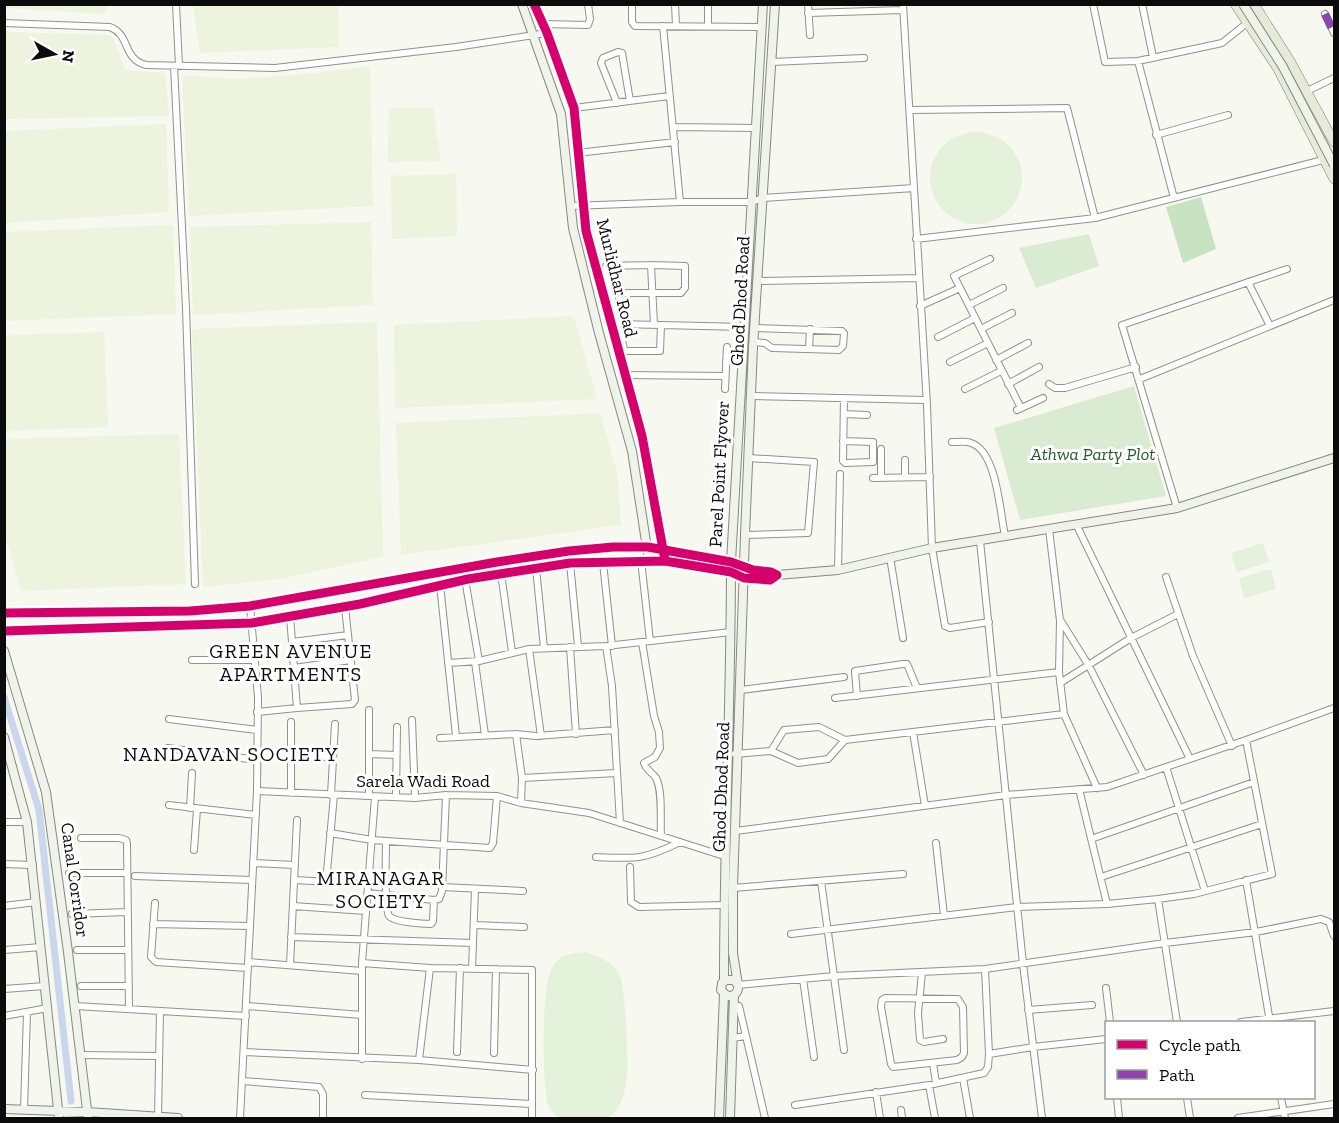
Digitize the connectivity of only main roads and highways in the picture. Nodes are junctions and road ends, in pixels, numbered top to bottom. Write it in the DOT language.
graph roads {
  1 [pos="1235,4"];
  2 [pos="1254,4"];
  3 [pos="1335,142"];
  4 [pos="1330,159"];
  5 [pos="1335,179"];
  1 -- 4 [label="main road"];
  2 -- 3 [label="main road"];
  4 -- 5 [label="main road"];
}
